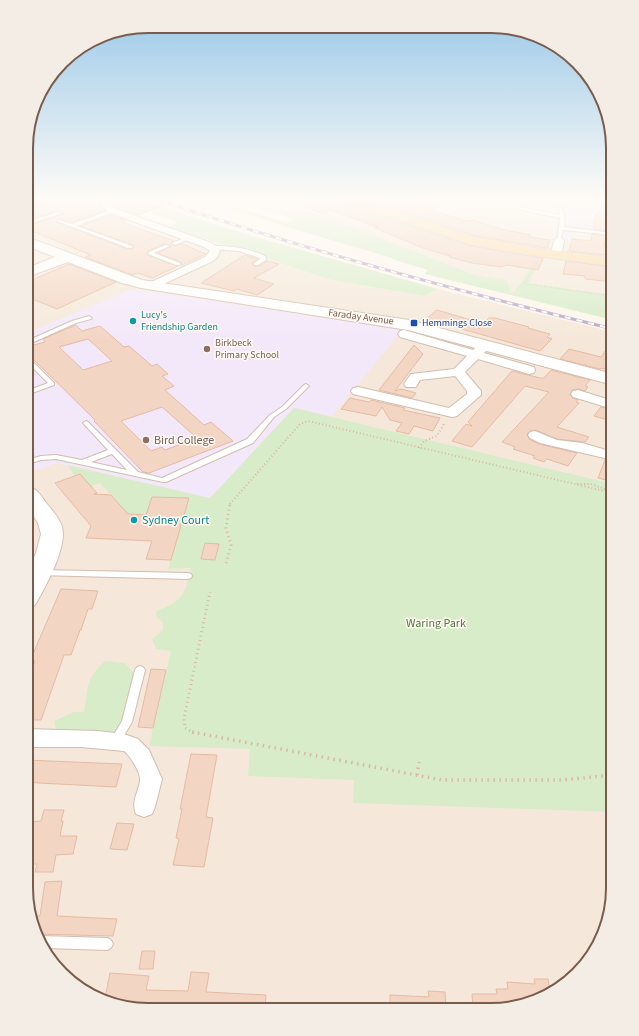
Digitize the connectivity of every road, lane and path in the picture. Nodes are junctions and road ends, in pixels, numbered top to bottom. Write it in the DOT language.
graph roads {
  1 [pos="38,245"];
  2 [pos="207,245"];
  3 [pos="501,245"];
  4 [pos="558,245"];
  5 [pos="167,246"];
  6 [pos="214,248"];
  7 [pos="541,253"];
  8 [pos="556,255"];
  9 [pos="67,257"];
  10 [pos="606,261"];
  11 [pos="178,264"];
  12 [pos="256,264"];
  13 [pos="33,271"];
  14 [pos="151,286"];
  15 [pos="606,295"];
  16 [pos="89,318"];
  17 [pos="404,334"];
  18 [pos="33,340"];
  19 [pos="481,350"];
  20 [pos="33,365"];
  21 [pos="529,370"];
  22 [pos="458,372"];
  23 [pos="606,378"];
  24 [pos="411,384"];
  25 [pos="306,386"];
  26 [pos="33,391"];
  27 [pos="358,391"];
  28 [pos="578,394"];
  29 [pos="606,403"];
  30 [pos="448,419"];
  31 [pos="86,423"];
  32 [pos="536,435"];
  33 [pos="420,448"];
  34 [pos="113,451"];
  35 [pos="606,454"];
  36 [pos="33,460"];
  37 [pos="85,462"];
  38 [pos="136,474"];
  39 [pos="606,490"];
  40 [pos="33,505"];
  41 [pos="226,563"];
  42 [pos="38,573"];
  43 [pos="188,576"];
  44 [pos="33,584"];
  45 [pos="210,592"];
  46 [pos="140,670"];
  47 [pos="33,738"];
  48 [pos="115,741"];
  49 [pos="419,762"];
  50 [pos="417,775"];
  51 [pos="606,776"];
  52 [pos="144,807"];
  53 [pos="46,942"];
  54 [pos="107,944"];
  1 -- 9 [label="street, Faraday Avenue"];
  2 -- 6 [label="street"];
  3 -- 7 [label="main road"];
  4 -- 8 [label="street"];
  5 -- 11 [label="lane"];
  6 -- 12 [label="lane"];
  6 -- 14 [label="street"];
  7 -- 8 [label="main road"];
  7 -- 15 [label="path"];
  8 -- 10 [label="main road"];
  9 -- 13 [label="street"];
  9 -- 14 [label="street, Faraday Avenue"];
  14 -- 19 [label="street, Faraday Avenue"];
  16 -- 18 [label="lane"];
  17 -- 19 [label="street"];
  19 -- 21 [label="street"];
  19 -- 22 [label="street"];
  19 -- 23 [label="street, Faraday Avenue"];
  20 -- 26 [label="lane"];
  22 -- 24 [label="street"];
  22 -- 30 [label="street"];
  25 -- 38 [label="lane"];
  27 -- 30 [label="street"];
  28 -- 29 [label="street"];
  30 -- 33 [label="path"];
  31 -- 34 [label="lane"];
  32 -- 35 [label="street"];
  33 -- 39 [label="path"];
  33 -- 41 [label="path"];
  34 -- 37 [label="lane"];
  34 -- 38 [label="lane"];
  36 -- 37 [label="lane"];
  37 -- 38 [label="lane"];
  40 -- 42 [label="street"];
  42 -- 43 [label="lane"];
  42 -- 44 [label="street"];
  45 -- 50 [label="path"];
  46 -- 48 [label="lane"];
  47 -- 48 [label="street"];
  48 -- 52 [label="street"];
  49 -- 50 [label="path"];
  50 -- 51 [label="path"];
  53 -- 54 [label="lane"];
}
